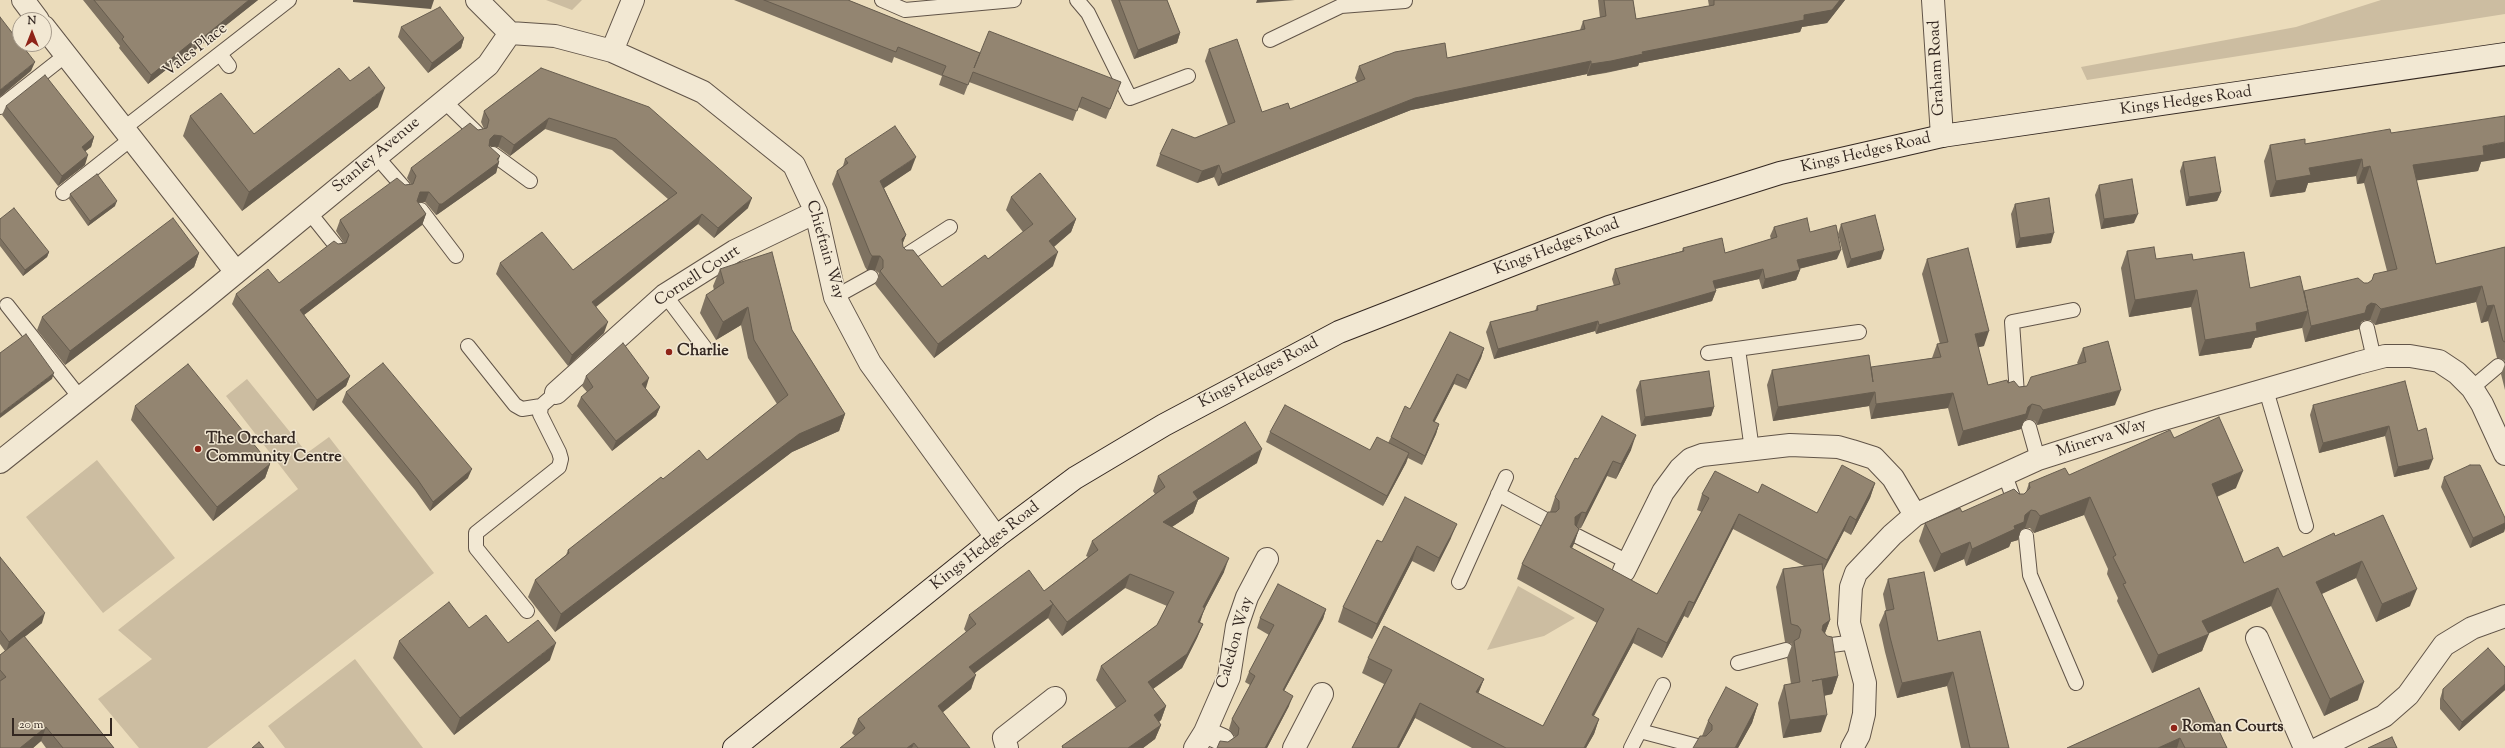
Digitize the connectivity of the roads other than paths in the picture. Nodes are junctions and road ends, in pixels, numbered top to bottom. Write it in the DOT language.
graph roads {
  1 [pos="22,0"];
  2 [pos="289,0"];
  3 [pos="477,0"];
  4 [pos="633,0"];
  5 [pos="882,0"];
  6 [pos="1014,0"];
  7 [pos="1077,0"];
  8 [pos="1933,0"];
  9 [pos="1405,1"];
  10 [pos="1341,3"];
  11 [pos="32,12"];
  12 [pos="510,33"];
  13 [pos="52,37"];
  14 [pos="1270,40"];
  15 [pos="612,51"];
  16 [pos="220,54"];
  17 [pos="2505,54"];
  18 [pos="66,55"];
  19 [pos="229,66"];
  20 [pos="1188,76"];
  21 [pos="444,101"];
  22 [pos="0,107"];
  23 [pos="477,133"];
  24 [pos="127,134"];
  25 [pos="1942,136"];
  26 [pos="493,154"];
  27 [pos="377,157"];
  28 [pos="530,181"];
  29 [pos="404,188"];
  30 [pos="63,193"];
  31 [pos="421,210"];
  32 [pos="309,212"];
  33 [pos="816,212"];
  34 [pos="950,227"];
  35 [pos="336,247"];
  36 [pos="456,256"];
  37 [pos="904,256"];
  38 [pos="236,272"];
  39 [pos="871,277"];
  40 [pos="665,296"];
  41 [pos="835,297"];
  42 [pos="7,305"];
  43 [pos="2072,310"];
  44 [pos="2367,328"];
  45 [pos="1859,332"];
  46 [pos="468,346"];
  47 [pos="705,348"];
  48 [pos="1738,349"];
  49 [pos="1708,353"];
  50 [pos="2374,359"];
  51 [pos="2498,366"];
  52 [pos="2472,388"];
  53 [pos="2266,390"];
  54 [pos="2017,394"];
  55 [pos="81,399"];
  56 [pos="548,399"];
  57 [pos="2029,427"];
  58 [pos="1752,450"];
  59 [pos="2505,454"];
  60 [pos="2038,459"];
  61 [pos="0,462"];
  62 [pos="2005,475"];
  63 [pos="1506,477"];
  64 [pos="1498,494"];
  65 [pos="2015,503"];
  66 [pos="1915,515"];
  67 [pos="1546,520"];
  68 [pos="2306,526"];
  69 [pos="1577,536"];
  70 [pos="2026,536"];
  71 [pos="996,537"];
  72 [pos="1267,560"];
  73 [pos="1626,566"];
  74 [pos="1459,582"];
  75 [pos="526,611"];
  76 [pos="2505,616"];
  77 [pos="2257,638"];
  78 [pos="1855,642"];
  79 [pos="1824,646"];
  80 [pos="1786,650"];
  81 [pos="1738,663"];
  82 [pos="2076,683"];
  83 [pos="1663,685"];
  84 [pos="1322,694"];
  85 [pos="1055,698"];
  86 [pos="1640,731"];
  87 [pos="1208,740"];
  88 [pos="1697,746"];
  89 [pos="734,748"];
  90 [pos="1007,748"];
  91 [pos="1294,748"];
  92 [pos="1631,748"];
  93 [pos="1852,748"];
  94 [pos="2305,748"];
  95 [pos="2319,748"];
  1 -- 11 [label="street"];
  2 -- 16 [label="lane, Vales Place"];
  3 -- 12 [label="street"];
  4 -- 15 [label="street"];
  5 -- 6 [label="lane"];
  7 -- 20 [label="lane"];
  8 -- 25 [label="street, Graham Road"];
  9 -- 10 [label="lane"];
  10 -- 14 [label="lane"];
  12 -- 15 [label="street, Chieftain Way"];
  12 -- 21 [label="street, Stanley Avenue"];
  13 -- 18 [label="street"];
  15 -- 33 [label="street, Chieftain Way"];
  16 -- 19 [label="lane"];
  16 -- 24 [label="lane, Vales Place"];
  17 -- 25 [label="street, Kings Hedges Road"];
  18 -- 22 [label="lane"];
  18 -- 24 [label="street"];
  21 -- 23 [label="lane"];
  21 -- 27 [label="street, Stanley Avenue"];
  24 -- 30 [label="lane, Vales Place"];
  24 -- 38 [label="street"];
  25 -- 71 [label="street, Kings Hedges Road"];
  26 -- 28 [label="lane"];
  27 -- 29 [label="lane"];
  27 -- 32 [label="street, Stanley Avenue"];
  31 -- 36 [label="lane"];
  32 -- 35 [label="lane"];
  32 -- 38 [label="street, Stanley Avenue"];
  33 -- 40 [label="street, Cornell Court"];
  33 -- 41 [label="street, Chieftain Way"];
  34 -- 37 [label="lane"];
  38 -- 55 [label="street, Stanley Avenue"];
  39 -- 41 [label="lane"];
  40 -- 47 [label="lane"];
  40 -- 56 [label="street, Cornell Court"];
  41 -- 71 [label="street, Chieftain Way"];
  42 -- 55 [label="lane"];
  43 -- 54 [label="lane"];
  44 -- 50 [label="lane"];
  45 -- 48 [label="lane"];
  46 -- 56 [label="lane"];
  48 -- 49 [label="lane"];
  48 -- 58 [label="lane"];
  50 -- 52 [label="street, Minerva Way"];
  50 -- 53 [label="street, Minerva Way"];
  51 -- 52 [label="lane"];
  52 -- 59 [label="street, Minerva Way"];
  53 -- 60 [label="street, Minerva Way"];
  53 -- 68 [label="lane"];
  55 -- 61 [label="street, Stanley Avenue"];
  56 -- 75 [label="lane"];
  57 -- 60 [label="lane"];
  58 -- 66 [label="street"];
  58 -- 73 [label="street"];
  60 -- 62 [label="street, Minerva Way"];
  62 -- 65 [label="lane"];
  62 -- 66 [label="street, Minerva Way"];
  63 -- 64 [label="lane"];
  64 -- 67 [label="lane"];
  64 -- 74 [label="lane"];
  66 -- 78 [label="street, Minerva Way"];
  69 -- 73 [label="lane"];
  70 -- 82 [label="lane"];
  71 -- 89 [label="street, Kings Hedges Road"];
  72 -- 87 [label="street, Caledon Way"];
  76 -- 95 [label="street"];
  77 -- 94 [label="street"];
  78 -- 79 [label="lane"];
  78 -- 93 [label="street, Minerva Way"];
  80 -- 81 [label="lane"];
  83 -- 86 [label="lane"];
  84 -- 91 [label="street"];
  85 -- 90 [label="street"];
  86 -- 88 [label="lane"];
  86 -- 92 [label="lane"];
}
